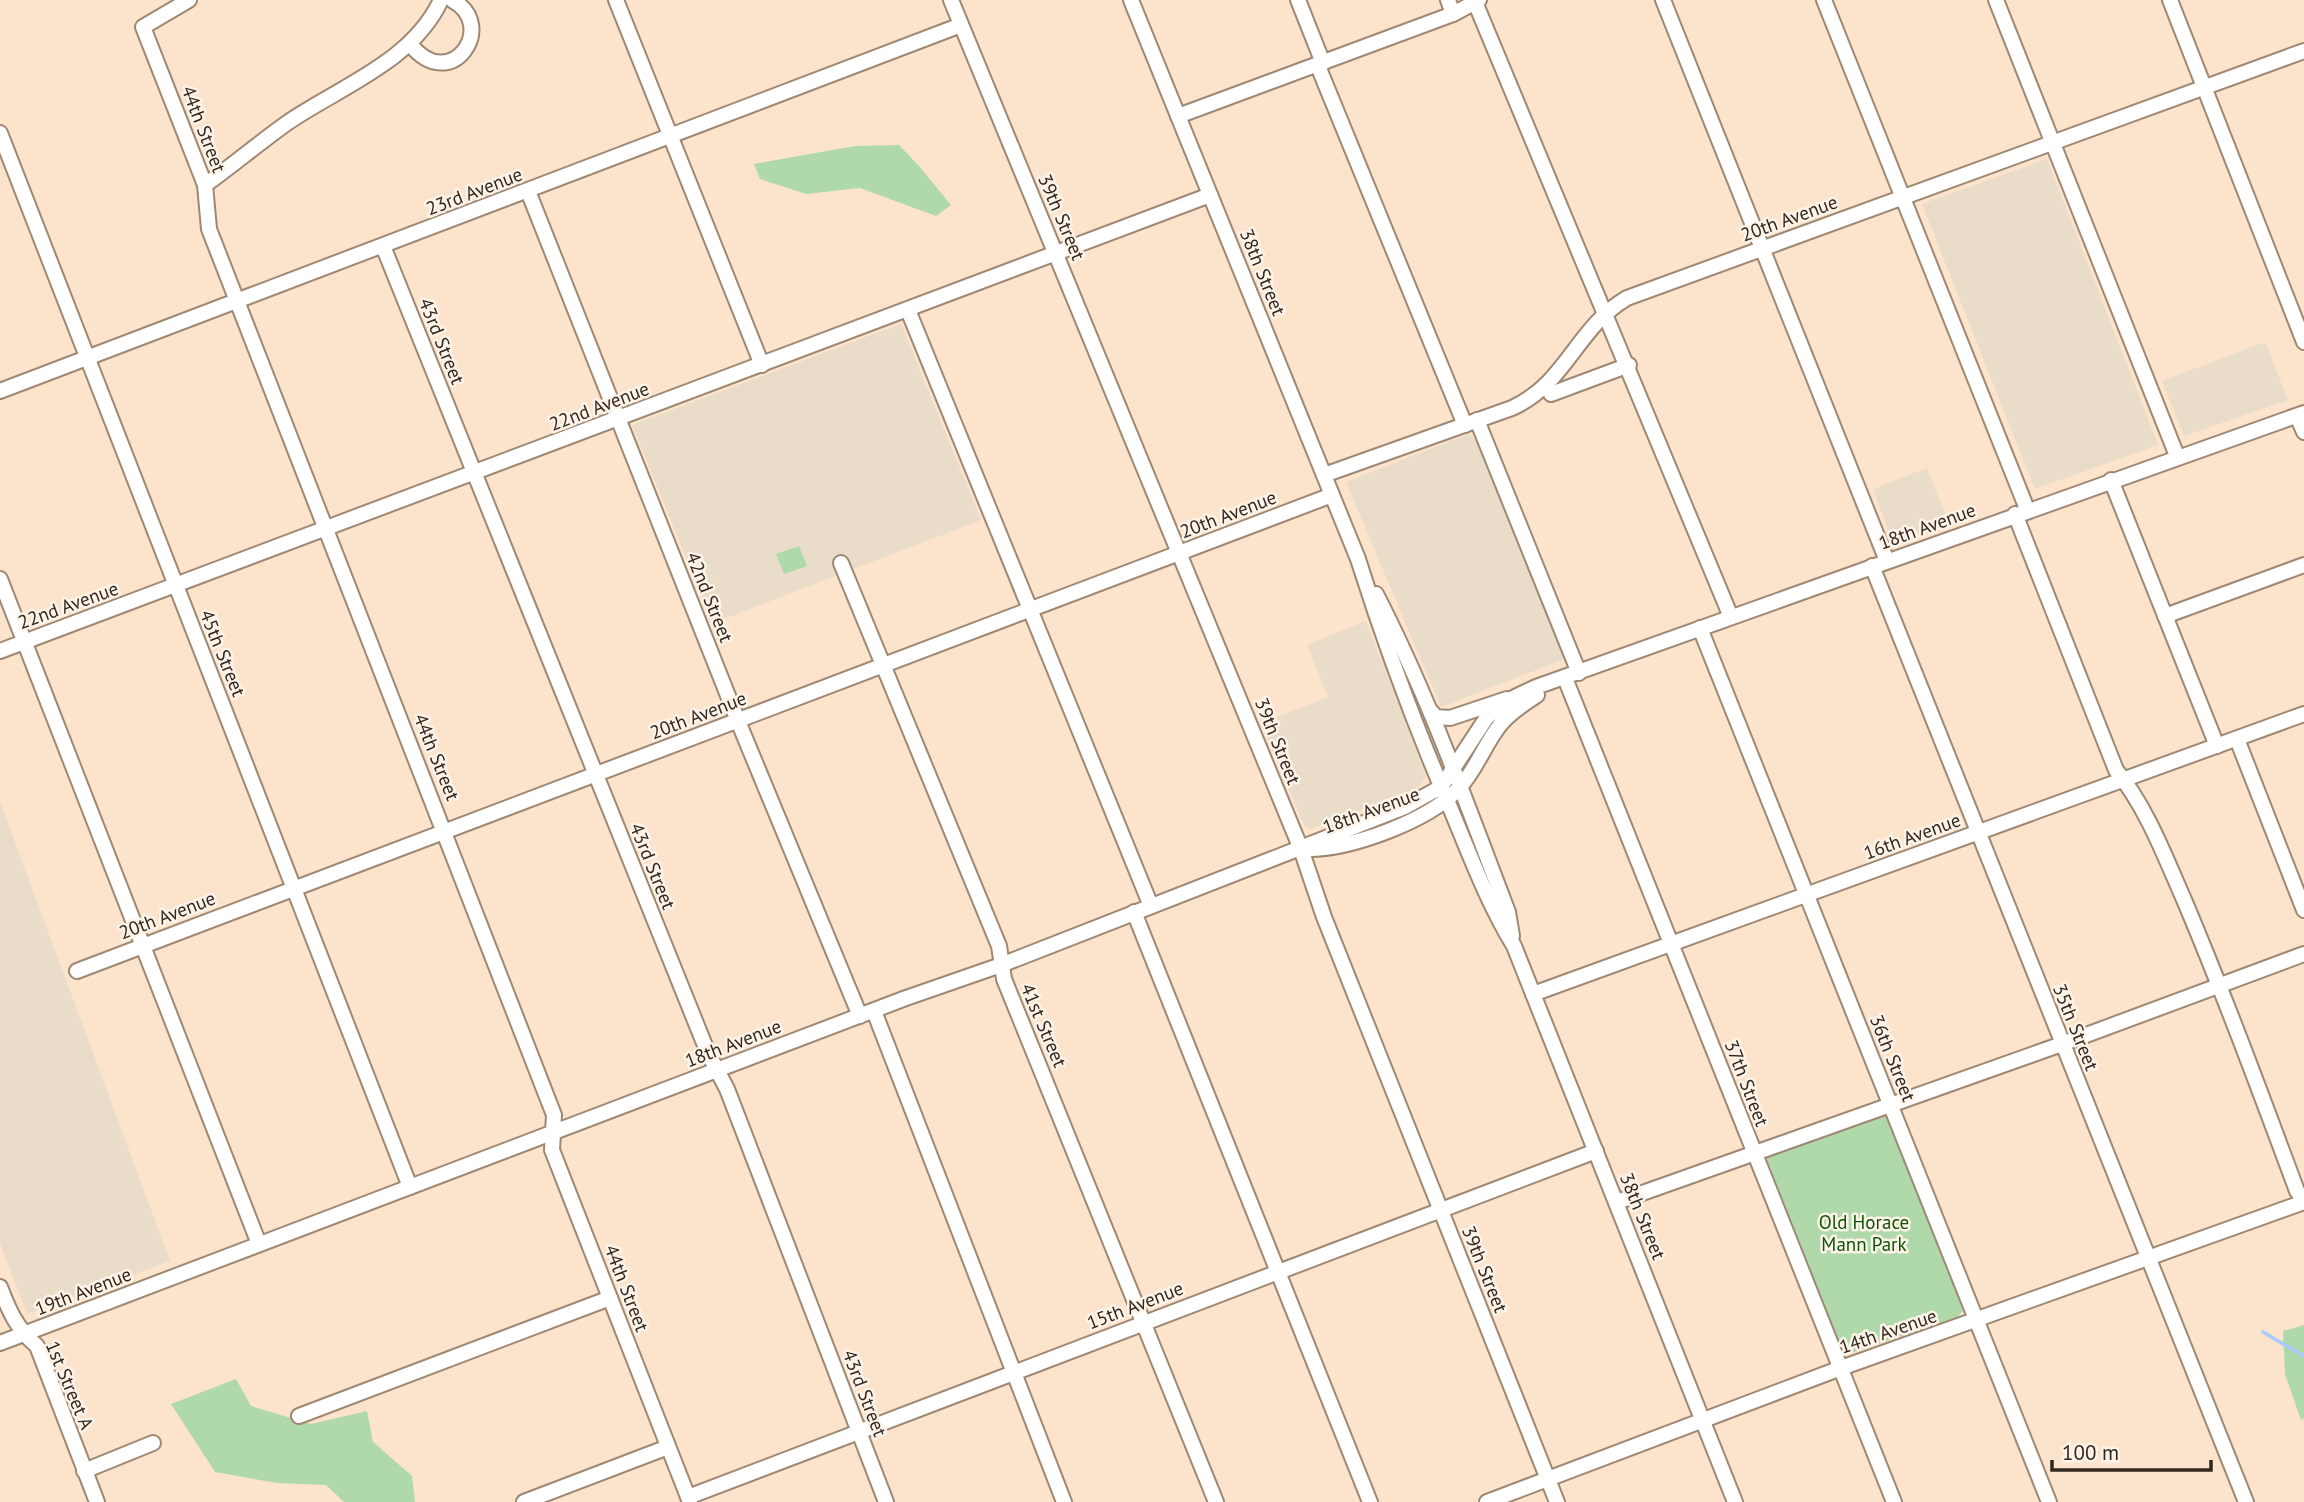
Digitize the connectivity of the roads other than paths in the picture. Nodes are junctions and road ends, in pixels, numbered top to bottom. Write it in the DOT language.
graph roads {
  1 [pos="189,0"];
  2 [pos="441,0"];
  3 [pos="453,0"];
  4 [pos="616,0"];
  5 [pos="951,0"];
  6 [pos="1132,0"];
  7 [pos="1297,0"];
  8 [pos="1662,0"];
  9 [pos="1824,0"];
  10 [pos="1996,0"];
  11 [pos="2169,0"];
  12 [pos="1477,1"];
  13 [pos="1451,7"];
  14 [pos="961,25"];
  15 [pos="410,44"];
  16 [pos="2304,51"];
  17 [pos="1320,64"];
  18 [pos="2204,87"];
  19 [pos="1178,116"];
  20 [pos="0,133"];
  21 [pos="671,137"];
  22 [pos="2053,142"];
  23 [pos="205,185"];
  24 [pos="528,191"];
  25 [pos="1210,195"];
  26 [pos="1903,197"];
  27 [pos="383,246"];
  28 [pos="1762,249"];
  29 [pos="1056,253"];
  30 [pos="237,301"];
  31 [pos="908,310"];
  32 [pos="1603,313"];
  33 [pos="2304,342"];
  34 [pos="87,358"];
  35 [pos="762,365"];
  36 [pos="1629,365"];
  37 [pos="0,391"];
  38 [pos="1551,394"];
  39 [pos="2301,414"];
  40 [pos="618,419"];
  41 [pos="1471,422"];
  42 [pos="2304,432"];
  43 [pos="2177,456"];
  44 [pos="474,474"];
  45 [pos="1324,475"];
  46 [pos="2111,480"];
  47 [pos="1332,495"];
  48 [pos="2021,512"];
  49 [pos="325,529"];
  50 [pos="1180,553"];
  51 [pos="1358,559"];
  52 [pos="1887,561"];
  53 [pos="841,563"];
  54 [pos="2304,565"];
  55 [pos="1872,566"];
  56 [pos="0,579"];
  57 [pos="176,586"];
  58 [pos="1028,609"];
  59 [pos="2165,615"];
  60 [pos="1731,617"];
  61 [pos="1700,628"];
  62 [pos="25,642"];
  63 [pos="0,652"];
  64 [pos="882,666"];
  65 [pos="1572,675"];
  66 [pos="1515,697"];
  67 [pos="1430,710"];
  68 [pos="2304,714"];
  69 [pos="738,721"];
  70 [pos="2237,739"];
  71 [pos="2217,746"];
  72 [pos="1454,771"];
  73 [pos="595,775"];
  74 [pos="2124,779"];
  75 [pos="1460,787"];
  76 [pos="1444,793"];
  77 [pos="445,832"];
  78 [pos="1978,832"];
  79 [pos="1301,849"];
  80 [pos="295,887"];
  81 [pos="1806,894"];
  82 [pos="1151,906"];
  83 [pos="2304,910"];
  84 [pos="1134,912"];
  85 [pos="1671,942"];
  86 [pos="144,945"];
  87 [pos="1514,946"];
  88 [pos="2304,954"];
  89 [pos="1001,965"];
  90 [pos="77,971"];
  91 [pos="2220,984"];
  92 [pos="1533,994"];
  93 [pos="874,1011"];
  94 [pos="860,1016"];
  95 [pos="2062,1044"];
  96 [pos="717,1071"];
  97 [pos="1890,1103"];
  98 [pos="553,1133"];
  99 [pos="1596,1151"];
  100 [pos="1753,1153"];
  101 [pos="410,1187"];
  102 [pos="1617,1202"];
  103 [pos="2304,1202"];
  104 [pos="1441,1209"];
  105 [pos="259,1244"];
  106 [pos="2148,1258"];
  107 [pos="1278,1271"];
  108 [pos="179,1274"];
  109 [pos="0,1287"];
  110 [pos="610,1298"];
  111 [pos="1978,1320"];
  112 [pos="1143,1322"];
  113 [pos="23,1334"];
  114 [pos="0,1343"];
  115 [pos="1841,1368"];
  116 [pos="1014,1374"];
  117 [pos="299,1416"];
  118 [pos="1703,1422"];
  119 [pos="859,1432"];
  120 [pos="153,1443"];
  121 [pos="668,1447"];
  122 [pos="84,1472"];
  123 [pos="1548,1480"];
  124 [pos="689,1499"];
  125 [pos="97,1502"];
  126 [pos="524,1502"];
  127 [pos="886,1502"];
  128 [pos="1064,1502"];
  129 [pos="1216,1502"];
  130 [pos="1370,1502"];
  131 [pos="1487,1502"];
  132 [pos="1557,1502"];
  133 [pos="1735,1502"];
  134 [pos="1894,1502"];
  135 [pos="2049,1502"];
  136 [pos="2246,1502"];
  1 -- 23 [label="street, 44th Street"];
  2 -- 15 [label="street"];
  3 -- 15 [label="street"];
  4 -- 21 [label="street"];
  5 -- 14 [label="street, 39th Street"];
  6 -- 19 [label="street, 38th Street"];
  7 -- 17 [label="street, 37th Street"];
  8 -- 28 [label="street"];
  9 -- 26 [label="street"];
  10 -- 22 [label="street"];
  11 -- 18 [label="street"];
  12 -- 13 [label="street"];
  12 -- 32 [label="street"];
  13 -- 17 [label="street"];
  14 -- 21 [label="street, 23rd Avenue"];
  14 -- 29 [label="street, 39th Street"];
  15 -- 23 [label="street"];
  16 -- 18 [label="street, 20th Avenue"];
  17 -- 19 [label="street"];
  17 -- 41 [label="street, 37th Street"];
  18 -- 22 [label="street, 20th Avenue"];
  18 -- 33 [label="street"];
  19 -- 25 [label="street, 38th Street"];
  20 -- 34 [label="street, 45th Street"];
  21 -- 24 [label="street, 23rd Avenue"];
  21 -- 35 [label="street"];
  22 -- 26 [label="street, 20th Avenue"];
  22 -- 43 [label="street"];
  23 -- 30 [label="street, 44th Street"];
  24 -- 27 [label="street, 23rd Avenue"];
  24 -- 40 [label="street, 42nd Street"];
  25 -- 29 [label="street, 22nd Avenue"];
  25 -- 45 [label="street, 38th Street"];
  26 -- 28 [label="street, 20th Avenue"];
  26 -- 48 [label="street"];
  27 -- 30 [label="street, 23rd Avenue"];
  27 -- 44 [label="street, 43rd Street"];
  28 -- 32 [label="street, 20th Avenue"];
  28 -- 52 [label="street"];
  29 -- 31 [label="street, 22nd Avenue"];
  29 -- 50 [label="street, 39th Street"];
  30 -- 34 [label="street, 23rd Avenue"];
  30 -- 49 [label="street, 44th Street"];
  31 -- 35 [label="street, 22nd Avenue"];
  31 -- 58 [label="street"];
  32 -- 36 [label="street"];
  32 -- 41 [label="street, 20th Avenue"];
  34 -- 37 [label="street, 23rd Avenue"];
  34 -- 57 [label="street, 45th Street"];
  35 -- 40 [label="street, 22nd Avenue"];
  36 -- 38 [label="street"];
  36 -- 60 [label="street"];
  39 -- 42 [label="street"];
  39 -- 43 [label="street, 18th Avenue"];
  40 -- 44 [label="street, 22nd Avenue"];
  40 -- 69 [label="street, 42nd Street"];
  41 -- 45 [label="street, 20th Avenue"];
  41 -- 65 [label="street, 37th Street"];
  43 -- 46 [label="street, 18th Avenue"];
  44 -- 49 [label="street, 22nd Avenue"];
  44 -- 73 [label="street, 43rd Street"];
  45 -- 47 [label="street, 38th Street"];
  46 -- 48 [label="street, 18th Avenue"];
  46 -- 59 [label="street"];
  47 -- 50 [label="street, 20th Avenue"];
  47 -- 51 [label="street, 38th Street"];
  48 -- 52 [label="street, 18th Avenue"];
  48 -- 74 [label="street"];
  49 -- 57 [label="street, 22nd Avenue"];
  49 -- 77 [label="street, 44th Street"];
  50 -- 58 [label="street, 20th Avenue"];
  50 -- 79 [label="street, 39th Street"];
  51 -- 67 [label="street, 38th Street"];
  51 -- 76 [label="street, 38th Street"];
  52 -- 55 [label="street, 18th Avenue"];
  53 -- 64 [label="street, 41st Street"];
  54 -- 59 [label="street"];
  55 -- 60 [label="street, 18th Avenue"];
  55 -- 78 [label="street, 35th Street"];
  56 -- 62 [label="street"];
  57 -- 62 [label="street, 22nd Avenue"];
  57 -- 80 [label="street, 45th Street"];
  58 -- 64 [label="street, 20th Avenue"];
  58 -- 82 [label="street"];
  59 -- 71 [label="street"];
  60 -- 61 [label="street, 18th Avenue"];
  61 -- 65 [label="street, 18th Avenue"];
  61 -- 81 [label="street, 36th Street"];
  62 -- 63 [label="street, 22nd Avenue"];
  62 -- 86 [label="street"];
  64 -- 69 [label="street, 20th Avenue"];
  64 -- 89 [label="street, 41st Street"];
  65 -- 66 [label="street, 18th Avenue"];
  65 -- 75 [label="street, 18th Avenue"];
  65 -- 85 [label="street, 37th Street"];
  66 -- 67 [label="street"];
  66 -- 72 [label="street, 18th Avenue"];
  67 -- 72 [label="street, 38th Street"];
  68 -- 70 [label="street, 16th Avenue"];
  69 -- 73 [label="street, 20th Avenue"];
  69 -- 94 [label="street, 42nd Street"];
  70 -- 71 [label="street, 16th Avenue"];
  70 -- 83 [label="street"];
  71 -- 74 [label="street, 16th Avenue"];
  72 -- 75 [label="street, 38th Street"];
  72 -- 76 [label="street, 18th Avenue"];
  73 -- 77 [label="street, 20th Avenue"];
  73 -- 96 [label="street, 43rd Street"];
  74 -- 78 [label="street, 16th Avenue"];
  74 -- 91 [label="street"];
  75 -- 76 [label="street, 18th Avenue"];
  75 -- 87 [label="street, 38th Street"];
  76 -- 79 [label="street, 18th Avenue"];
  76 -- 87 [label="street, 38th Street"];
  77 -- 80 [label="street, 20th Avenue"];
  77 -- 98 [label="street, 44th Street"];
  78 -- 81 [label="street, 16th Avenue"];
  78 -- 95 [label="street, 35th Street"];
  79 -- 82 [label="street, 18th Avenue"];
  79 -- 104 [label="street, 39th Street"];
  80 -- 86 [label="street, 20th Avenue"];
  80 -- 101 [label="street, 45th Street"];
  81 -- 85 [label="street, 16th Avenue"];
  81 -- 97 [label="street, 36th Street"];
  82 -- 84 [label="street, 18th Avenue"];
  84 -- 89 [label="street, 18th Avenue"];
  84 -- 107 [label="street"];
  85 -- 92 [label="street, 16th Avenue"];
  85 -- 100 [label="street, 37th Street"];
  86 -- 90 [label="street, 20th Avenue"];
  86 -- 105 [label="street"];
  87 -- 92 [label="street, 38th Street"];
  88 -- 91 [label="street"];
  89 -- 93 [label="street, 18th Avenue"];
  89 -- 112 [label="street, 41st Street"];
  91 -- 95 [label="street"];
  91 -- 103 [label="street"];
  92 -- 99 [label="street, 38th Street"];
  93 -- 94 [label="street, 18th Avenue"];
  93 -- 116 [label="street"];
  94 -- 96 [label="street, 18th Avenue"];
  95 -- 97 [label="street"];
  95 -- 106 [label="street, 35th Street"];
  96 -- 98 [label="street, 18th Avenue"];
  96 -- 119 [label="street, 43rd Street"];
  97 -- 100 [label="street"];
  97 -- 111 [label="street, 36th Street"];
  98 -- 101 [label="street, 18th Avenue"];
  98 -- 110 [label="street, 44th Street"];
  99 -- 102 [label="street, 38th Street"];
  99 -- 104 [label="street, 15th Avenue"];
  100 -- 102 [label="street"];
  100 -- 115 [label="street, 37th Street"];
  101 -- 105 [label="street, 18th Avenue"];
  102 -- 118 [label="street, 38th Street"];
  103 -- 106 [label="street, 14th Avenue"];
  104 -- 107 [label="street, 15th Avenue"];
  104 -- 123 [label="street, 39th Street"];
  105 -- 108 [label="street, 18th Avenue"];
  106 -- 111 [label="street, 14th Avenue"];
  106 -- 136 [label="street, 35th Street"];
  107 -- 112 [label="street, 15th Avenue"];
  107 -- 130 [label="street"];
  108 -- 113 [label="street, 19th Avenue"];
  109 -- 113 [label="street, 1st Street A"];
  110 -- 117 [label="street"];
  110 -- 121 [label="street, 44th Street"];
  111 -- 115 [label="street, 14th Avenue"];
  111 -- 135 [label="street, 36th Street"];
  112 -- 116 [label="street, 15th Avenue"];
  112 -- 129 [label="street, 41st Street"];
  113 -- 114 [label="street, 19th Avenue"];
  113 -- 122 [label="street, 1st Street A"];
  115 -- 118 [label="street, 14th Avenue"];
  115 -- 134 [label="street, 37th Street"];
  116 -- 119 [label="street, 15th Avenue"];
  116 -- 128 [label="street"];
  118 -- 123 [label="street, 14th Avenue"];
  118 -- 133 [label="street, 38th Street"];
  119 -- 124 [label="street, 15th Avenue"];
  119 -- 127 [label="street, 43rd Street"];
  120 -- 122 [label="street"];
  121 -- 124 [label="street, 44th Street"];
  121 -- 126 [label="street"];
  122 -- 125 [label="street, 1st Street A"];
  123 -- 131 [label="street, 14th Avenue"];
  123 -- 132 [label="street, 39th Street"];
}
